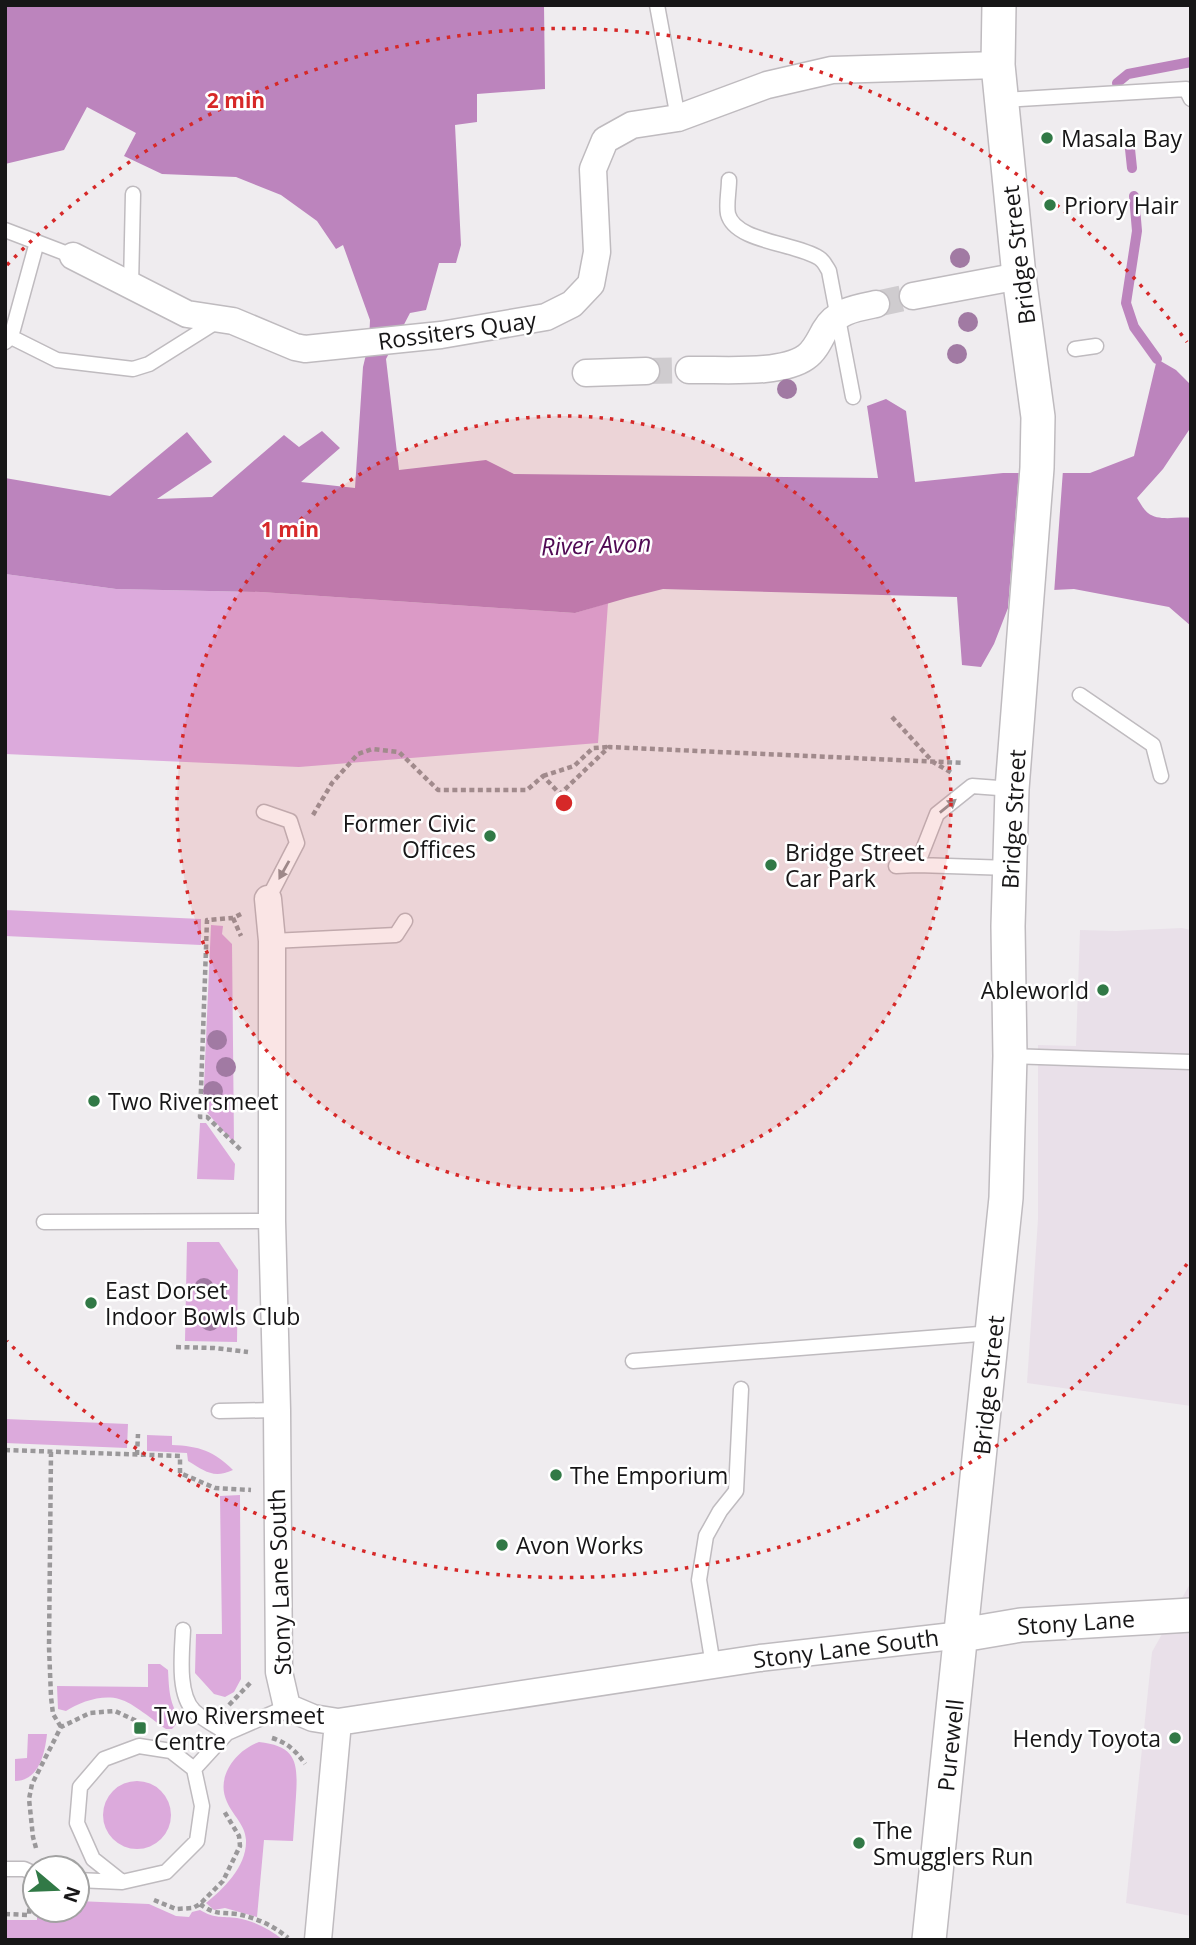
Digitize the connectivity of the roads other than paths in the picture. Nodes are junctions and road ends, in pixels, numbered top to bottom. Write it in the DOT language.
graph roads {
  1 [pos="657,5"];
  2 [pos="999,5"];
  3 [pos="998,65"];
  4 [pos="1191,99"];
  5 [pos="1002,100"];
  6 [pos="678,118"];
  7 [pos="729,180"];
  8 [pos="133,194"];
  9 [pos="5,230"];
  10 [pos="37,242"];
  11 [pos="73,256"];
  12 [pos="1019,276"];
  13 [pos="131,286"];
  14 [pos="913,296"];
  15 [pos="876,304"];
  16 [pos="837,316"];
  17 [pos="220,319"];
  18 [pos="8,340"];
  19 [pos="1096,346"];
  20 [pos="1075,349"];
  21 [pos="689,370"];
  22 [pos="646,371"];
  23 [pos="586,373"];
  24 [pos="853,397"];
  25 [pos="1080,695"];
  26 [pos="1161,776"];
  27 [pos="1013,777"];
  28 [pos="264,812"];
  29 [pos="917,865"];
  30 [pos="896,866"];
  31 [pos="1010,868"];
  32 [pos="268,899"];
  33 [pos="405,921"];
  34 [pos="272,940"];
  35 [pos="1010,1056"];
  36 [pos="1191,1062"];
  37 [pos="272,1221"];
  38 [pos="44,1222"];
  39 [pos="994,1332"];
  40 [pos="633,1361"];
  41 [pos="741,1389"];
  42 [pos="219,1410"];
  43 [pos="277,1410"];
  44 [pos="1191,1615"];
  45 [pos="183,1630"];
  46 [pos="961,1634"];
  47 [pos="713,1665"];
  48 [pos="287,1707"];
  49 [pos="338,1721"];
  50 [pos="232,1730"];
  51 [pos="194,1769"];
  52 [pos="91,1881"];
  53 [pos="122,1882"];
  54 [pos="318,1939"];
  55 [pos="929,1940"];
  1 -- 6 [label="lane"];
  2 -- 3 [label="street, Bridge Street"];
  3 -- 5 [label="street, Bridge Street"];
  3 -- 6 [label="street, Rossiters Quay"];
  4 -- 5 [label="lane"];
  5 -- 12 [label="street, Bridge Street"];
  6 -- 17 [label="street, Rossiters Quay"];
  7 -- 16 [label="lane"];
  8 -- 13 [label="lane"];
  9 -- 10 [label="lane"];
  10 -- 11 [label="lane"];
  10 -- 18 [label="lane"];
  11 -- 13 [label="street, Rossiters Quay"];
  12 -- 14 [label="street"];
  12 -- 27 [label="street, Bridge Street"];
  13 -- 17 [label="street, Rossiters Quay"];
  15 -- 16 [label="street"];
  16 -- 21 [label="street"];
  16 -- 24 [label="lane"];
  17 -- 18 [label="lane"];
  19 -- 20 [label="lane"];
  22 -- 23 [label="street"];
  25 -- 26 [label="lane"];
  29 -- 27 [label="lane, one-way"];
  27 -- 31 [label="street, Bridge Street"];
  28 -- 32 [label="lane, one-way"];
  29 -- 30 [label="lane"];
  29 -- 31 [label="lane"];
  31 -- 35 [label="street, Bridge Street"];
  32 -- 34 [label="street, Stony Lane South"];
  33 -- 34 [label="lane"];
  34 -- 37 [label="street, Stony Lane South"];
  35 -- 36 [label="lane"];
  35 -- 39 [label="street, Bridge Street"];
  37 -- 38 [label="lane"];
  37 -- 43 [label="street, Stony Lane South"];
  39 -- 40 [label="lane"];
  39 -- 46 [label="street, Bridge Street"];
  41 -- 47 [label="lane"];
  42 -- 43 [label="lane"];
  43 -- 48 [label="street, Stony Lane South"];
  44 -- 46 [label="street, Stony Lane"];
  45 -- 50 [label="lane"];
  46 -- 47 [label="street, Stony Lane South"];
  46 -- 55 [label="street, Purewell"];
  47 -- 49 [label="street, Stony Lane South"];
  48 -- 49 [label="street, Stony Lane South"];
  48 -- 50 [label="lane"];
  49 -- 54 [label="street"];
  50 -- 51 [label="lane"];
  51 -- 53 [label="lane"];
  51 -- 53 [label="lane"];
  52 -- 53 [label="lane"];
}
